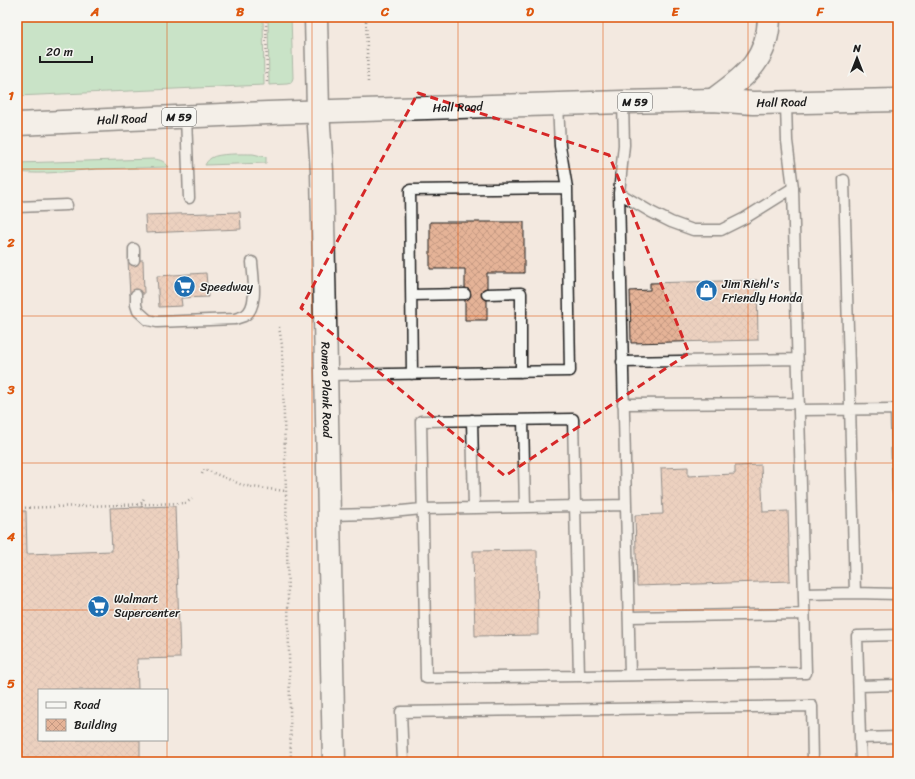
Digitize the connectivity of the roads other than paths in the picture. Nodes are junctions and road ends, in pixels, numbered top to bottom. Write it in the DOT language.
graph roads {
  1 [pos="316,17"];
  2 [pos="769,17"];
  3 [pos="712,100"];
  4 [pos="898,100"];
  5 [pos="623,102"];
  6 [pos="786,103"];
  7 [pos="558,104"];
  8 [pos="318,112"];
  9 [pos="186,116"];
  10 [pos="17,124"];
  11 [pos="844,180"];
  12 [pos="567,188"];
  13 [pos="793,188"];
  14 [pos="619,193"];
  15 [pos="189,198"];
  16 [pos="67,205"];
  17 [pos="17,207"];
  18 [pos="134,249"];
  19 [pos="134,260"];
  20 [pos="252,262"];
  21 [pos="465,294"];
  22 [pos="486,294"];
  23 [pos="136,295"];
  24 [pos="412,295"];
  25 [pos="797,359"];
  26 [pos="622,362"];
  27 [pos="521,372"];
  28 [pos="412,374"];
  29 [pos="326,375"];
  30 [pos="624,404"];
  31 [pos="799,407"];
  32 [pos="850,410"];
  33 [pos="472,420"];
  34 [pos="523,420"];
  35 [pos="898,490"];
  36 [pos="626,505"];
  37 [pos="575,506"];
  38 [pos="525,507"];
  39 [pos="474,508"];
  40 [pos="422,509"];
  41 [pos="329,515"];
  42 [pos="855,593"];
  43 [pos="804,594"];
  44 [pos="898,594"];
  45 [pos="804,614"];
  46 [pos="629,616"];
  47 [pos="898,635"];
  48 [pos="630,675"];
  49 [pos="579,676"];
  50 [pos="898,685"];
  51 [pos="859,686"];
  52 [pos="898,737"];
  53 [pos="860,738"];
  54 [pos="334,762"];
  55 [pos="402,762"];
  56 [pos="813,762"];
  57 [pos="861,762"];
  1 -- 8 [label="main road, Romeo Plank Road"];
  2 -- 3 [label="main road"];
  3 -- 5 [label="main road, Hall Road / M 59"];
  3 -- 6 [label="main road, Hall Road / M 59"];
  4 -- 6 [label="main road, Hall Road / M 59"];
  5 -- 7 [label="main road, Hall Road / M 59"];
  5 -- 14 [label="lane"];
  6 -- 13 [label="lane"];
  7 -- 8 [label="main road, Hall Road / M 59"];
  7 -- 12 [label="lane"];
  8 -- 9 [label="main road, Hall Road / M 59"];
  8 -- 29 [label="main road, Romeo Plank Road"];
  9 -- 10 [label="main road, Hall Road / M 59"];
  9 -- 15 [label="lane"];
  11 -- 32 [label="lane"];
  12 -- 24 [label="lane"];
  12 -- 27 [label="lane"];
  13 -- 14 [label="lane"];
  13 -- 25 [label="lane"];
  14 -- 26 [label="lane"];
  16 -- 17 [label="lane"];
  18 -- 19 [label="lane"];
  20 -- 23 [label="lane"];
  21 -- 24 [label="lane"];
  22 -- 27 [label="lane"];
  24 -- 28 [label="lane"];
  25 -- 26 [label="lane"];
  25 -- 31 [label="lane"];
  26 -- 30 [label="lane"];
  27 -- 28 [label="lane"];
  28 -- 29 [label="lane"];
  29 -- 41 [label="main road, Romeo Plank Road"];
  30 -- 31 [label="lane"];
  30 -- 36 [label="lane"];
  31 -- 32 [label="lane"];
  31 -- 43 [label="lane"];
  32 -- 35 [label="lane"];
  32 -- 42 [label="lane"];
  33 -- 34 [label="lane"];
  33 -- 39 [label="lane"];
  33 -- 40 [label="lane"];
  34 -- 37 [label="lane"];
  34 -- 38 [label="lane"];
  36 -- 37 [label="lane"];
  36 -- 46 [label="lane"];
  37 -- 38 [label="lane"];
  37 -- 49 [label="lane"];
  38 -- 39 [label="lane"];
  39 -- 40 [label="lane"];
  40 -- 41 [label="lane"];
  40 -- 49 [label="lane"];
  41 -- 54 [label="main road, Romeo Plank Road"];
  42 -- 43 [label="lane"];
  42 -- 44 [label="lane"];
  43 -- 45 [label="lane"];
  45 -- 46 [label="lane"];
  45 -- 48 [label="lane"];
  46 -- 48 [label="lane"];
  47 -- 51 [label="lane"];
  48 -- 49 [label="lane"];
  50 -- 51 [label="lane"];
  51 -- 53 [label="lane"];
  52 -- 53 [label="lane"];
  53 -- 57 [label="lane"];
  55 -- 56 [label="lane"];
}
